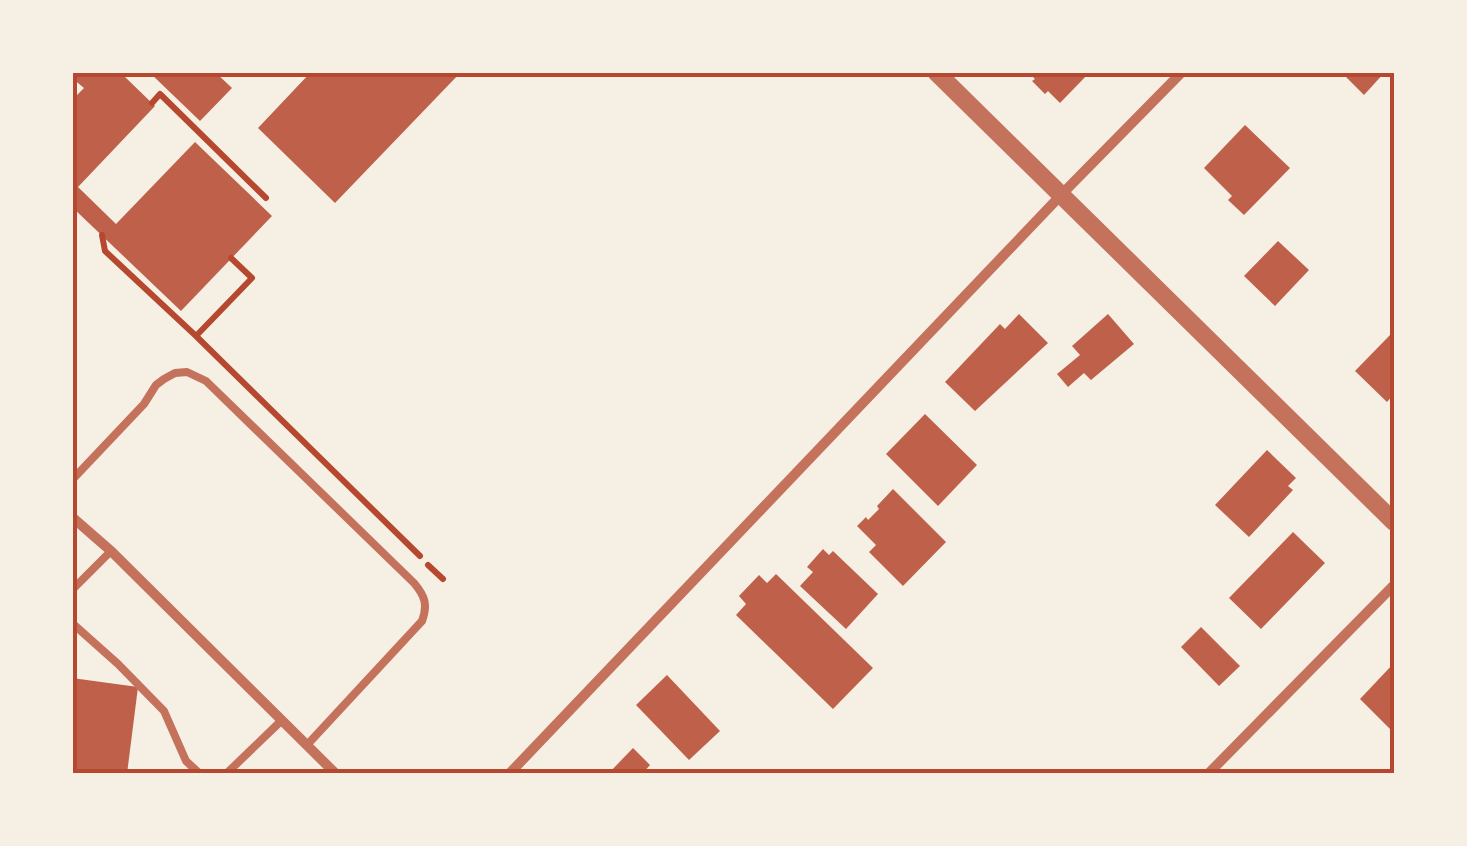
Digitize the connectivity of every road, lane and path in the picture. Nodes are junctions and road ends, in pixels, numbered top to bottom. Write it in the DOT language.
graph roads {
  1 [pos="936,72"];
  2 [pos="1182,72"];
  3 [pos="152,103"];
  4 [pos="1062,194"];
  5 [pos="266,198"];
  6 [pos="102,235"];
  7 [pos="231,258"];
  8 [pos="196,336"];
  9 [pos="72,480"];
  10 [pos="72,517"];
  11 [pos="1394,522"];
  12 [pos="110,550"];
  13 [pos="443,580"];
  14 [pos="1394,585"];
  15 [pos="72,590"];
  16 [pos="72,623"];
  17 [pos="282,720"];
  18 [pos="307,745"];
  19 [pos="200,774"];
  20 [pos="226,774"];
  21 [pos="336,774"];
  22 [pos="509,774"];
  23 [pos="1208,774"];
  1 -- 4 [label="street"];
  2 -- 4 [label="street"];
  3 -- 5 [label="path"];
  4 -- 11 [label="street"];
  4 -- 22 [label="street"];
  6 -- 8 [label="path"];
  7 -- 8 [label="path"];
  8 -- 13 [label="path"];
  9 -- 18 [label="lane"];
  10 -- 12 [label="street"];
  12 -- 15 [label="lane"];
  12 -- 17 [label="street"];
  14 -- 23 [label="street"];
  16 -- 19 [label="lane"];
  17 -- 18 [label="street"];
  17 -- 20 [label="lane"];
  18 -- 21 [label="street"];
}
